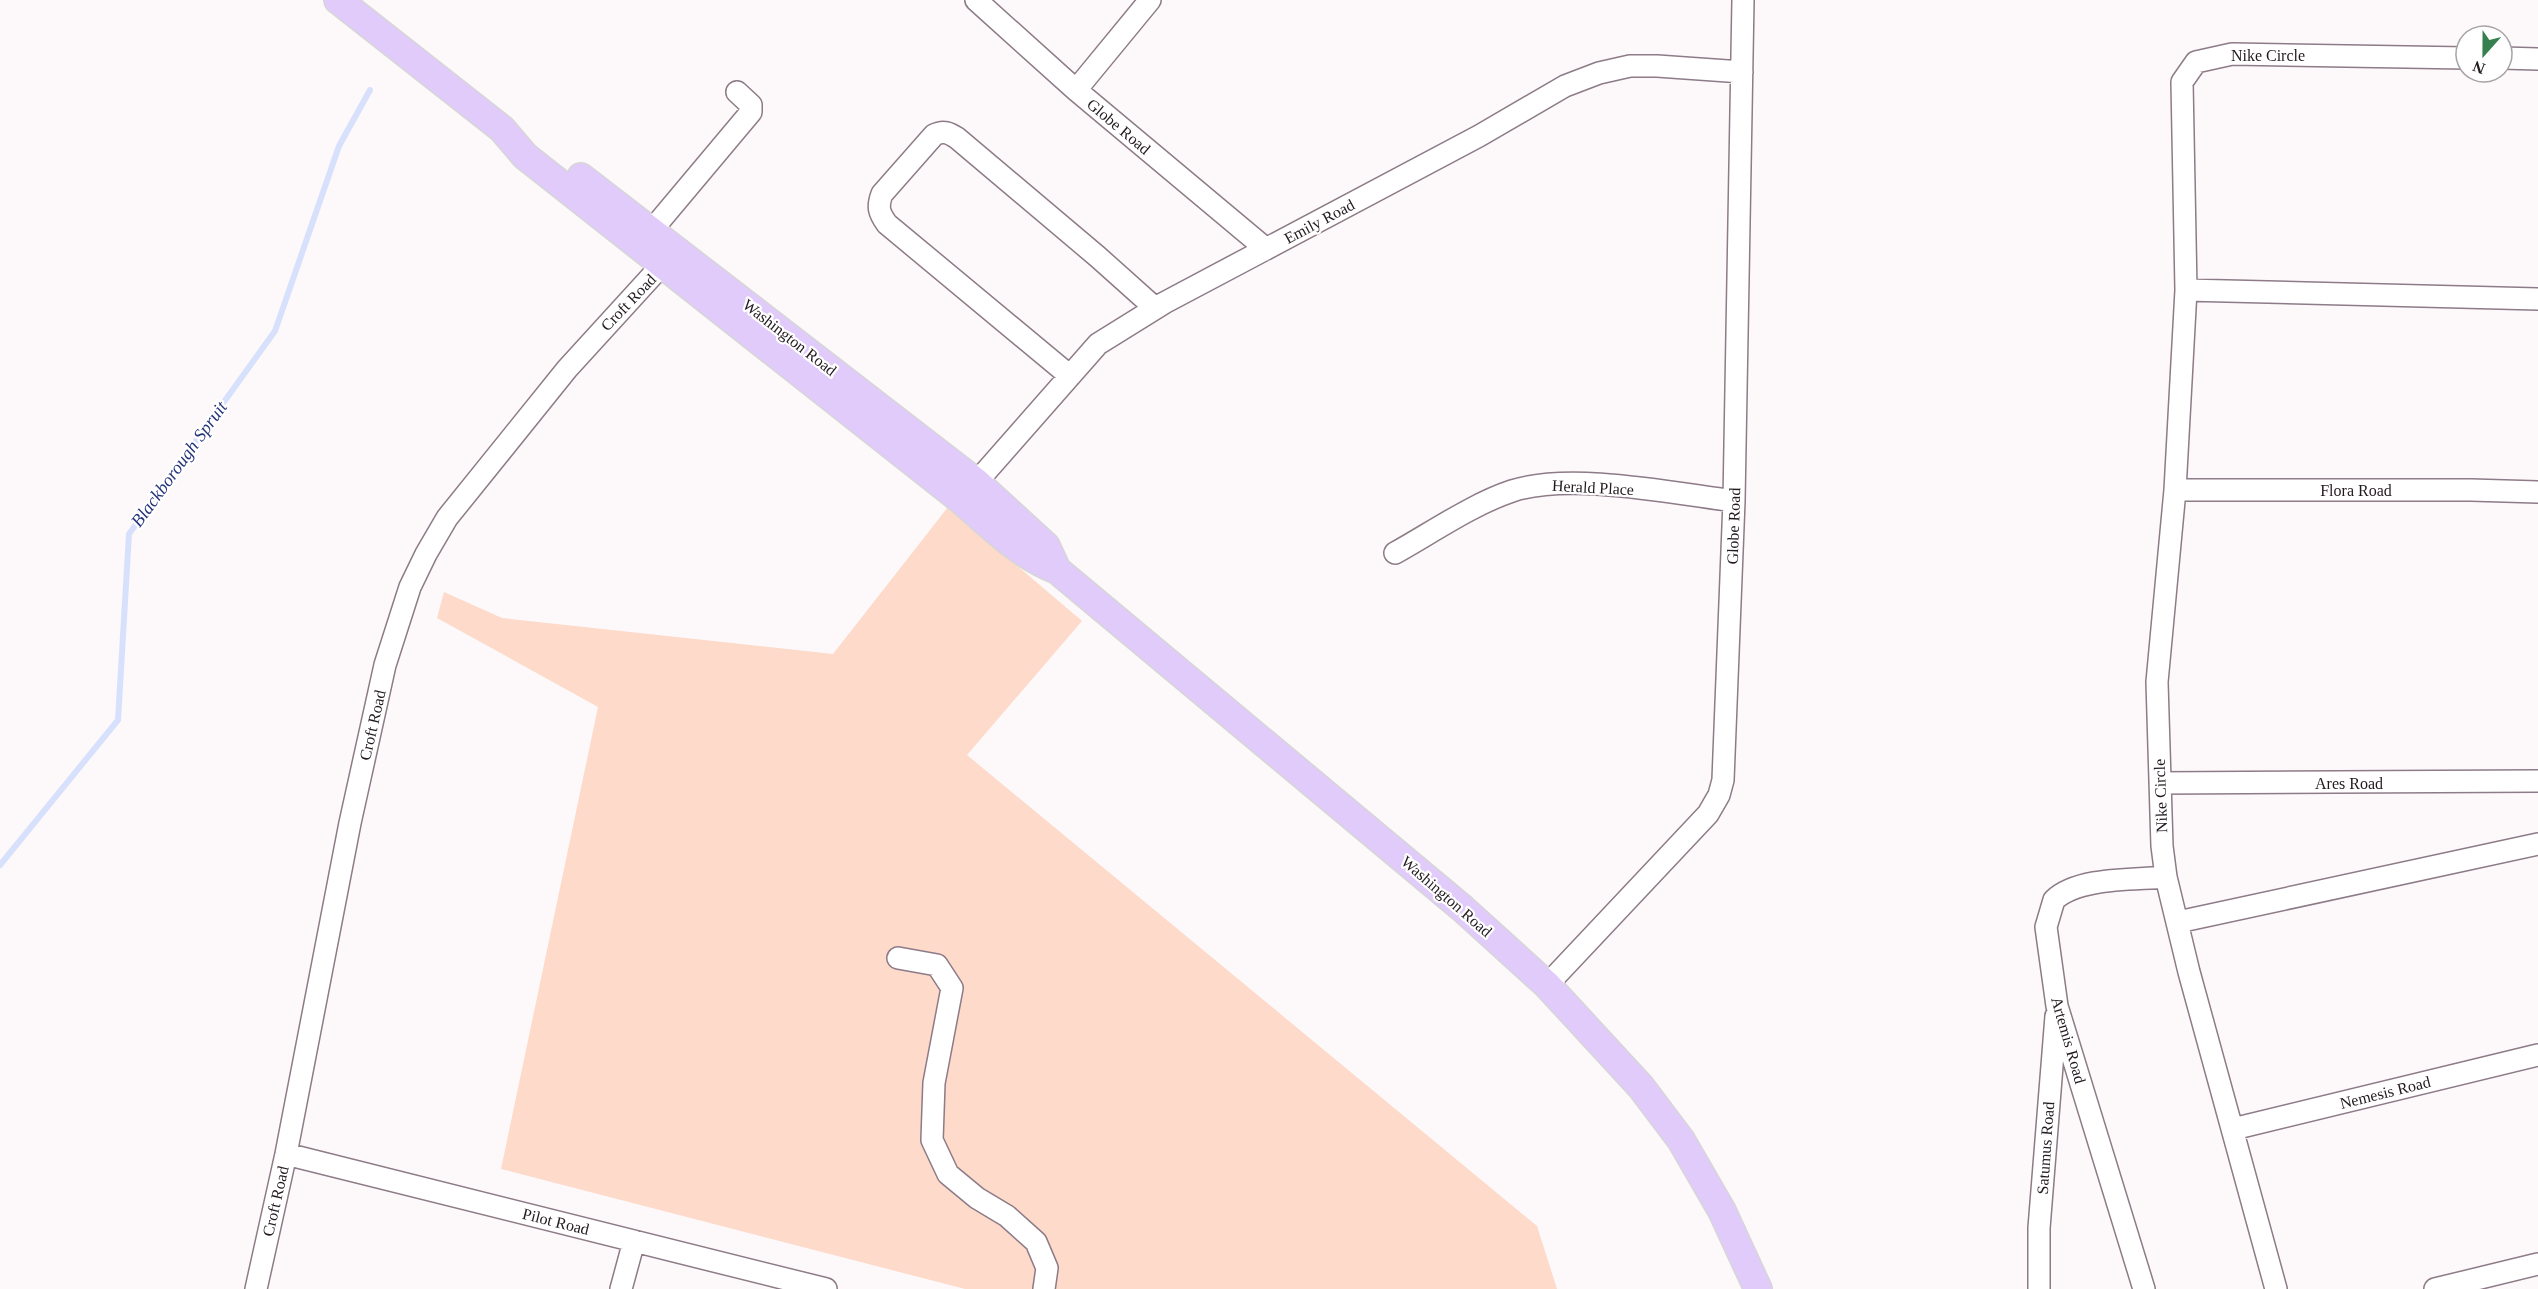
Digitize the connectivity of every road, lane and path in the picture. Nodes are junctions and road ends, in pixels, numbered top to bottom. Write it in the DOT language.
graph roads {
  1 [pos="338,0"];
  2 [pos="976,0"];
  3 [pos="1150,0"];
  4 [pos="1743,0"];
  5 [pos="2454,58"];
  6 [pos="2514,58"];
  7 [pos="2538,59"];
  8 [pos="1742,72"];
  9 [pos="1076,90"];
  10 [pos="736,92"];
  11 [pos="502,129"];
  12 [pos="652,230"];
  13 [pos="1266,249"];
  14 [pos="670,257"];
  15 [pos="2187,290"];
  16 [pos="2538,299"];
  17 [pos="1155,308"];
  18 [pos="1070,376"];
  19 [pos="2175,490"];
  20 [pos="969,491"];
  21 [pos="2538,492"];
  22 [pos="1734,501"];
  23 [pos="1395,553"];
  24 [pos="2538,781"];
  25 [pos="2160,783"];
  26 [pos="2538,844"];
  27 [pos="2166,877"];
  28 [pos="2178,922"];
  29 [pos="898,958"];
  30 [pos="1547,985"];
  31 [pos="2057,1006"];
  32 [pos="2538,1055"];
  33 [pos="2233,1129"];
  34 [pos="286,1154"];
  35 [pos="634,1241"];
  36 [pos="2538,1264"];
  37 [pos="789,1285"];
  38 [pos="256,1289"];
  39 [pos="621,1289"];
  40 [pos="826,1289"];
  41 [pos="1044,1289"];
  42 [pos="1758,1289"];
  43 [pos="2039,1289"];
  44 [pos="2144,1289"];
  45 [pos="2276,1289"];
  46 [pos="2435,1289"];
  1 -- 11 [label="main road, Washington Road"];
  2 -- 9 [label="street, Globe Road"];
  3 -- 9 [label="street"];
  4 -- 8 [label="street, Globe Road"];
  5 -- 15 [label="street, Nike Circle"];
  6 -- 7 [label="street"];
  8 -- 13 [label="street, Emily Road"];
  8 -- 22 [label="street, Globe Road"];
  9 -- 13 [label="street, Globe Road"];
  10 -- 12 [label="street"];
  11 -- 12 [label="main road, Washington Road"];
  11 -- 14 [label="main road, Washington Road"];
  12 -- 14 [label="main road, Washington Road"];
  13 -- 17 [label="street, Emily Road"];
  14 -- 20 [label="main road, Washington Road"];
  14 -- 34 [label="street, Croft Road"];
  15 -- 16 [label="street"];
  15 -- 19 [label="street, Nike Circle"];
  17 -- 18 [label="street, Emily Road"];
  17 -- 18 [label="street"];
  18 -- 20 [label="street, Emily Road"];
  19 -- 21 [label="street, Flora Road"];
  19 -- 25 [label="street, Nike Circle"];
  20 -- 30 [label="main road, Washington Road"];
  22 -- 23 [label="street, Herald Place"];
  22 -- 30 [label="street, Globe Road"];
  24 -- 25 [label="street, Ares Road"];
  25 -- 27 [label="street, Nike Circle"];
  26 -- 28 [label="street"];
  27 -- 28 [label="street, Nike Circle"];
  27 -- 31 [label="street, Artemis Road"];
  28 -- 33 [label="street, Nike Circle"];
  29 -- 41 [label="street"];
  30 -- 42 [label="main road, Washington Road"];
  31 -- 43 [label="street, Satumus Road"];
  31 -- 44 [label="street, Artemis Road"];
  32 -- 33 [label="street, Nemesis Road"];
  33 -- 45 [label="street, Nike Circle"];
  34 -- 35 [label="street, Pilot Road"];
  34 -- 38 [label="street, Croft Road"];
  35 -- 37 [label="street, Pilot Road"];
  35 -- 39 [label="street"];
  36 -- 46 [label="street"];
  37 -- 40 [label="street, Pilot Road"];
}
